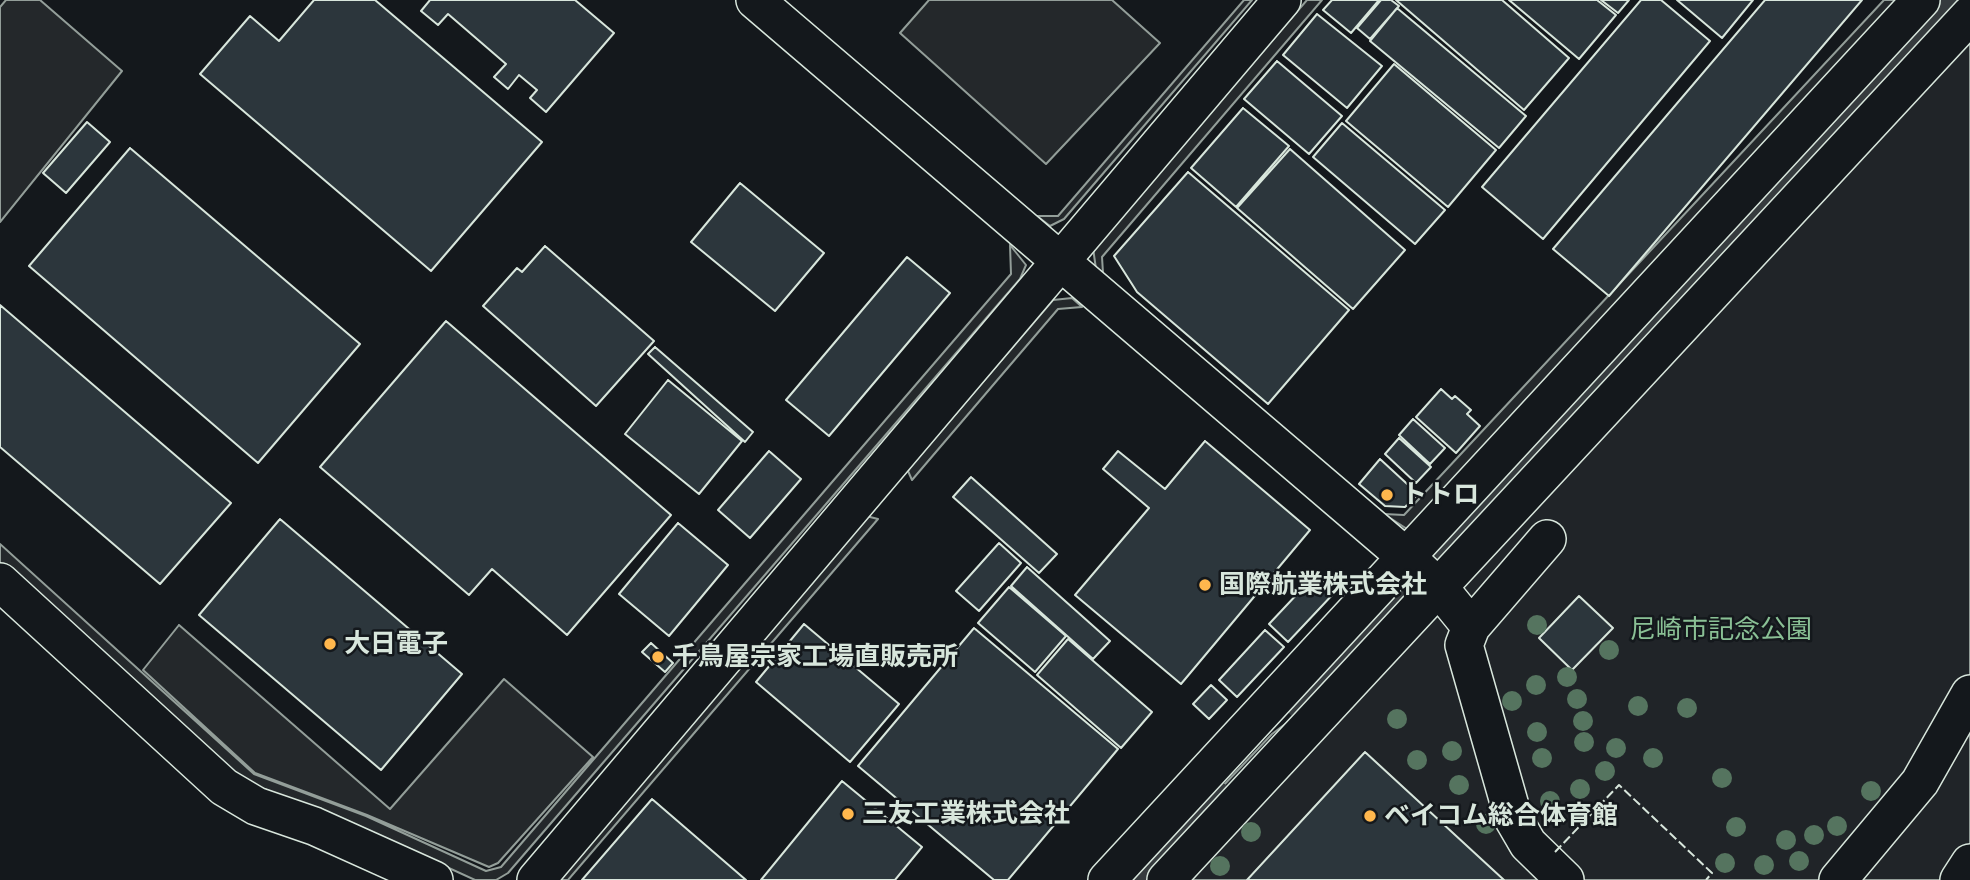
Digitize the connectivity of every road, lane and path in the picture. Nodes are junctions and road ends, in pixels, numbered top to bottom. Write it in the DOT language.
graph roads {
  1 [pos="755,0"];
  2 [pos="1282,0"];
  3 [pos="1921,0"];
  4 [pos="1970,15"];
  5 [pos="1060,259"];
  6 [pos="1547,540"];
  7 [pos="1422,573"];
  8 [pos="0,582"];
  9 [pos="1471,626"];
  10 [pos="1970,694"];
  11 [pos="1970,863"];
  12 [pos="434,880"];
  13 [pos="536,880"];
  14 [pos="1107,880"];
  15 [pos="1166,880"];
  16 [pos="1565,880"];
  17 [pos="1838,880"];
  18 [pos="1959,880"];
  1 -- 5 [label="street"];
  2 -- 5 [label="street"];
  3 -- 7 [label="street"];
  4 -- 7 [label="street"];
  5 -- 7 [label="street"];
  5 -- 13 [label="street"];
  6 -- 9 [label="street"];
  7 -- 9 [label="street"];
  7 -- 14 [label="street"];
  7 -- 15 [label="street"];
  8 -- 12 [label="street"];
  9 -- 16 [label="street"];
  10 -- 17 [label="street"];
  11 -- 18 [label="street"];
}
